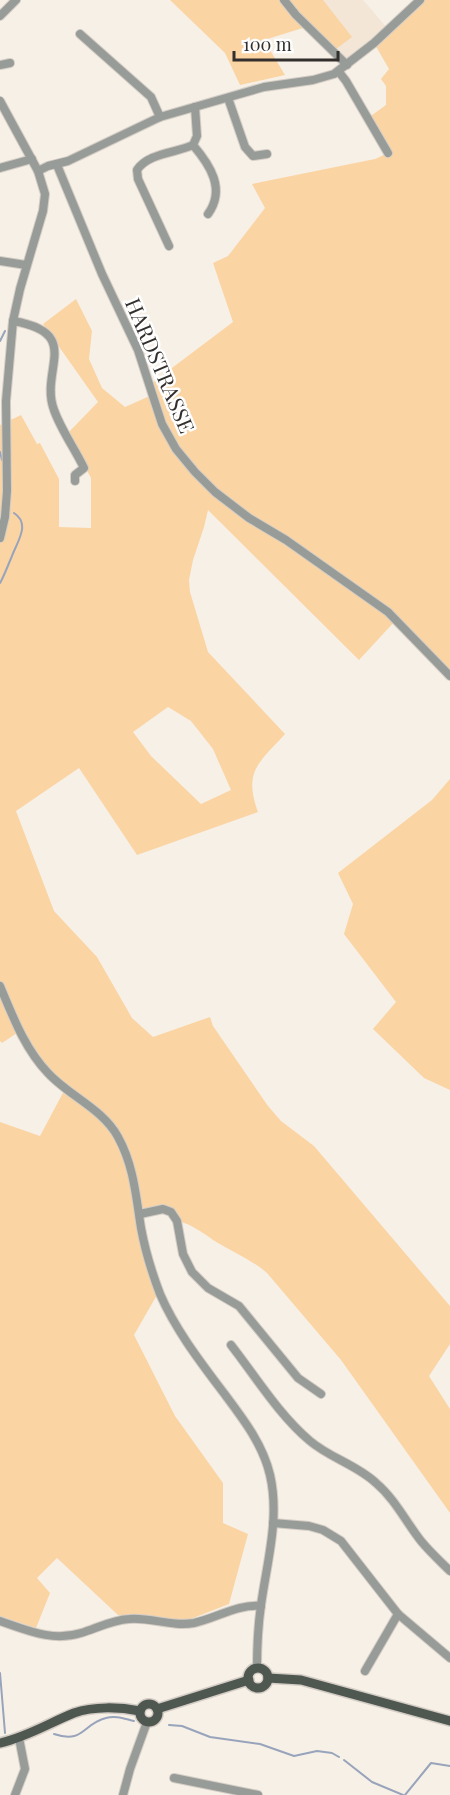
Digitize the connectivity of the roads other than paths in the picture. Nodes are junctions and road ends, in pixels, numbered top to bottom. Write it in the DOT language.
graph roads {
  1 [pos="16,0"];
  2 [pos="284,0"];
  3 [pos="420,0"];
  4 [pos="0,16"];
  5 [pos="80,34"];
  6 [pos="10,63"];
  7 [pos="0,65"];
  8 [pos="347,65"];
  9 [pos="339,72"];
  10 [pos="228,98"];
  11 [pos="0,101"];
  12 [pos="195,107"];
  13 [pos="160,117"];
  14 [pos="193,145"];
  15 [pos="388,153"];
  16 [pos="267,154"];
  17 [pos="32,159"];
  18 [pos="57,165"];
  19 [pos="0,168"];
  20 [pos="38,171"];
  21 [pos="208,213"];
  22 [pos="169,246"];
  23 [pos="0,261"];
  24 [pos="26,265"];
  25 [pos="13,321"];
  26 [pos="75,481"];
  27 [pos="0,538"];
  28 [pos="450,676"];
  29 [pos="0,987"];
  30 [pos="140,1214"];
  31 [pos="231,1345"];
  32 [pos="321,1394"];
  33 [pos="273,1523"];
  34 [pos="450,1571"];
  35 [pos="261,1606"];
  36 [pos="398,1614"];
  37 [pos="0,1621"];
  38 [pos="450,1658"];
  39 [pos="257,1668"];
  40 [pos="365,1671"];
  41 [pos="268,1678"];
  42 [pos="249,1680"];
  43 [pos="157,1709"];
  44 [pos="140,1711"];
  45 [pos="450,1721"];
  46 [pos="147,1722"];
  47 [pos="19,1738"];
  48 [pos="0,1743"];
  49 [pos="174,1778"];
  50 [pos="15,1795"];
  51 [pos="123,1795"];
  52 [pos="258,1795"];
  1 -- 4 [label="street"];
  2 -- 8 [label="street"];
  3 -- 8 [label="street"];
  5 -- 13 [label="street"];
  6 -- 7 [label="street"];
  8 -- 9 [label="street"];
  9 -- 10 [label="street"];
  9 -- 15 [label="street"];
  10 -- 12 [label="street"];
  10 -- 16 [label="street"];
  11 -- 17 [label="street"];
  12 -- 13 [label="street"];
  12 -- 14 [label="street"];
  13 -- 18 [label="street"];
  14 -- 21 [label="street"];
  14 -- 22 [label="street"];
  17 -- 19 [label="street"];
  17 -- 20 [label="street"];
  18 -- 20 [label="street"];
  18 -- 28 [label="street, HARDSTRASSE"];
  20 -- 24 [label="street"];
  23 -- 24 [label="street"];
  24 -- 25 [label="street"];
  25 -- 26 [label="street"];
  25 -- 27 [label="street"];
  29 -- 30 [label="street"];
  30 -- 32 [label="street"];
  30 -- 33 [label="street"];
  31 -- 34 [label="street"];
  33 -- 35 [label="street"];
  33 -- 36 [label="street"];
  35 -- 37 [label="street"];
  35 -- 39 [label="street"];
  36 -- 38 [label="street"];
  36 -- 40 [label="street"];
  39 -- 41 [label="main road"];
  39 -- 42 [label="main road"];
  41 -- 42 [label="main road"];
  41 -- 45 [label="main road"];
  42 -- 43 [label="main road"];
  43 -- 44 [label="main road"];
  43 -- 46 [label="main road"];
  44 -- 46 [label="main road"];
  44 -- 47 [label="main road"];
  46 -- 51 [label="street"];
  47 -- 48 [label="main road"];
  47 -- 50 [label="street"];
  49 -- 52 [label="street"];
}
